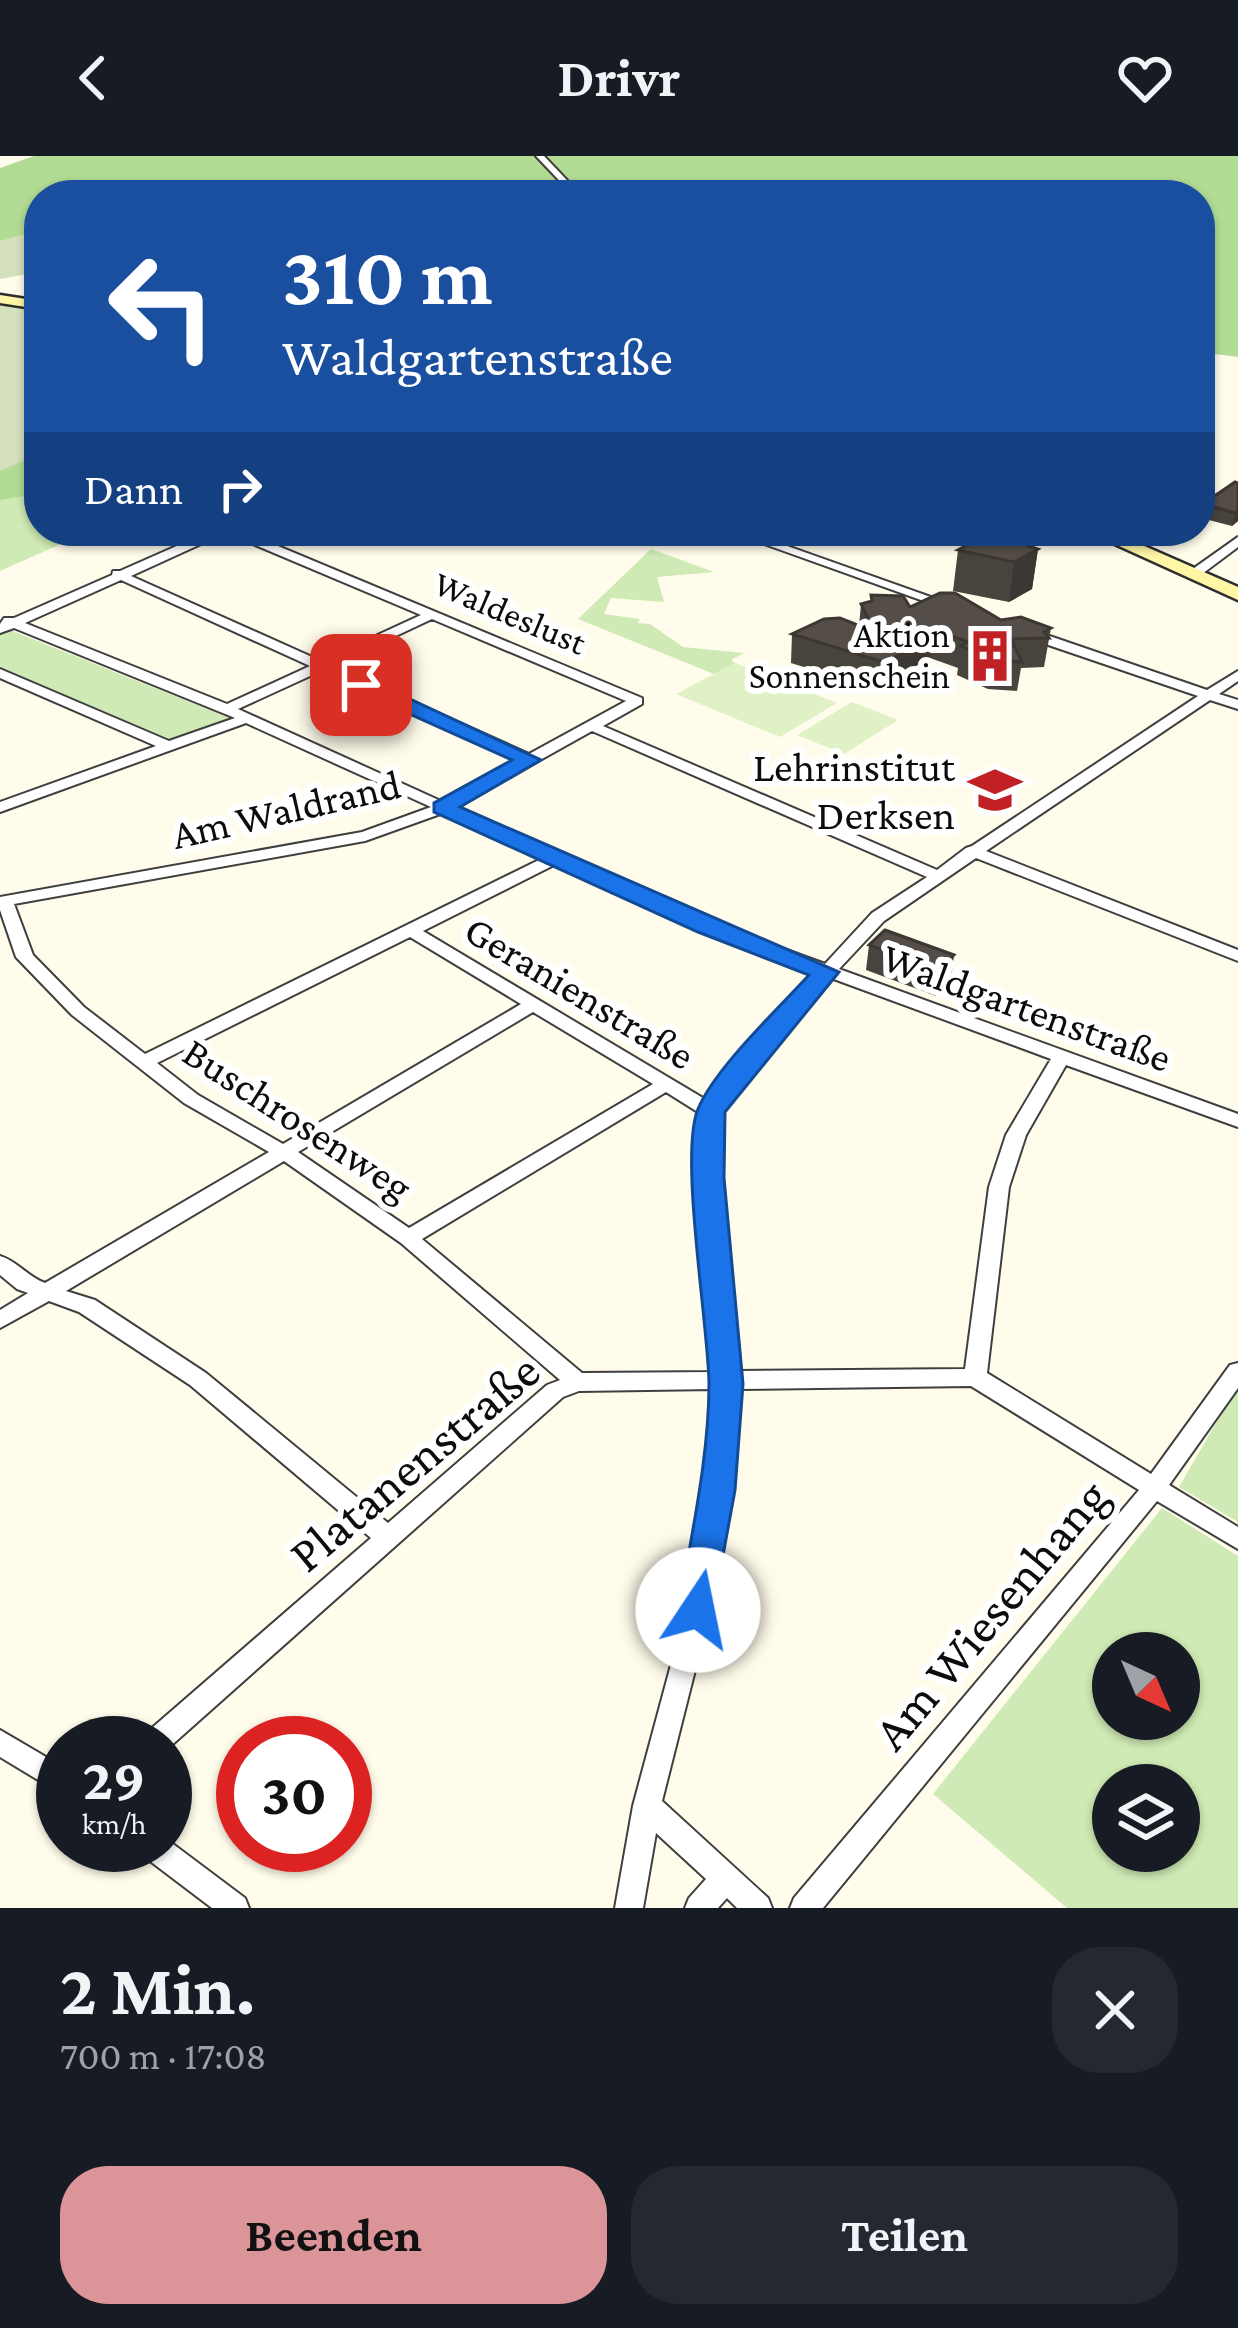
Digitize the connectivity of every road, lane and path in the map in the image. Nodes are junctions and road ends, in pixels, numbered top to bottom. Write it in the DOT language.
graph roads {
  1 [pos="540,156"];
  2 [pos="563,180"];
  3 [pos="1238,541"];
  4 [pos="187,546"];
  5 [pos="268,546"];
  6 [pos="777,546"];
  7 [pos="1130,546"];
  8 [pos="117,574"];
  9 [pos="1194,574"];
  10 [pos="1238,594"];
  11 [pos="967,612"];
  12 [pos="433,614"];
  13 [pos="4,623"];
  14 [pos="1010,627"];
  15 [pos="319,666"];
  16 [pos="0,673"];
  17 [pos="1238,675"];
  18 [pos="1208,695"];
  19 [pos="636,705"];
  20 [pos="1238,705"];
  21 [pos="227,709"];
  22 [pos="247,718"];
  23 [pos="594,727"];
  24 [pos="171,746"];
  25 [pos="530,760"];
  26 [pos="0,807"];
  27 [pos="442,808"];
  28 [pos="973,851"];
  29 [pos="556,858"];
  30 [pos="936,875"];
  31 [pos="2,901"];
  32 [pos="412,932"];
  33 [pos="1238,956"];
  34 [pos="826,972"];
  35 [pos="532,1005"];
  36 [pos="1061,1057"];
  37 [pos="142,1063"];
  38 [pos="662,1087"];
  39 [pos="711,1111"];
  40 [pos="1238,1121"];
  41 [pos="277,1153"];
  42 [pos="408,1238"];
  43 [pos="0,1263"];
  44 [pos="46,1292"];
  45 [pos="0,1320"];
  46 [pos="1238,1370"];
  47 [pos="975,1377"];
  48 [pos="578,1382"];
  49 [pos="726,1384"];
  50 [pos="1154,1488"];
  51 [pos="387,1537"];
  52 [pos="1238,1538"];
  53 [pos="185,1716"];
  54 [pos="0,1742"];
  55 [pos="36,1765"];
  56 [pos="647,1806"];
  57 [pos="185,1872"];
  58 [pos="725,1879"];
  59 [pos="226,1905"];
  60 [pos="629,1908"];
  61 [pos="700,1908"];
  62 [pos="758,1908"];
  63 [pos="804,1908"];
  1 -- 2 [label="street"];
  3 -- 9 [label="street"];
  4 -- 8 [label="street"];
  5 -- 12 [label="street, Waldeslust"];
  6 -- 11 [label="street"];
  7 -- 9 [label="street"];
  8 -- 13 [label="street"];
  8 -- 15 [label="street"];
  9 -- 10 [label="street"];
  12 -- 15 [label="street"];
  12 -- 19 [label="street, Waldeslust"];
  13 -- 21 [label="street, Waldgartenstraße"];
  14 -- 18 [label="street"];
  15 -- 21 [label="street"];
  15 -- 25 [label="street"];
  16 -- 24 [label="street"];
  17 -- 18 [label="street"];
  18 -- 20 [label="street"];
  18 -- 28 [label="street"];
  19 -- 23 [label="street, Am Waldrand"];
  21 -- 22 [label="street, Waldgartenstraße"];
  22 -- 24 [label="street"];
  22 -- 27 [label="street, Waldgartenstraße"];
  23 -- 25 [label="street, Am Waldrand"];
  23 -- 30 [label="street"];
  24 -- 26 [label="street"];
  25 -- 27 [label="street, Am Waldrand"];
  27 -- 29 [label="street, Waldgartenstraße"];
  27 -- 31 [label="street, Am Waldrand"];
  28 -- 30 [label="street"];
  28 -- 33 [label="street"];
  29 -- 32 [label="street"];
  29 -- 34 [label="street, Waldgartenstraße"];
  30 -- 34 [label="street"];
  31 -- 37 [label="street, Buschrosenweg"];
  32 -- 35 [label="street, Geranienstraße"];
  32 -- 37 [label="street"];
  34 -- 36 [label="street, Waldgartenstraße"];
  34 -- 39 [label="street"];
  35 -- 38 [label="street, Geranienstraße"];
  35 -- 41 [label="street"];
  36 -- 40 [label="street, Waldgartenstraße"];
  36 -- 47 [label="street"];
  37 -- 41 [label="street, Buschrosenweg"];
  38 -- 39 [label="street, Geranienstraße"];
  38 -- 42 [label="street"];
  39 -- 49 [label="street"];
  41 -- 42 [label="street, Buschrosenweg"];
  41 -- 44 [label="street"];
  42 -- 48 [label="street, Buschrosenweg"];
  43 -- 44 [label="street"];
  44 -- 45 [label="street"];
  44 -- 51 [label="street"];
  46 -- 50 [label="street, Am Wiesenhang"];
  47 -- 49 [label="street, Platanenstraße"];
  47 -- 50 [label="street"];
  48 -- 49 [label="street, Platanenstraße"];
  48 -- 51 [label="street, Platanenstraße"];
  49 -- 56 [label="street"];
  50 -- 52 [label="street"];
  50 -- 63 [label="street, Am Wiesenhang"];
  51 -- 53 [label="street, Platanenstraße"];
  54 -- 55 [label="street"];
  56 -- 58 [label="street"];
  56 -- 60 [label="street"];
  57 -- 59 [label="street"];
  58 -- 61 [label="street"];
  58 -- 62 [label="street"];
}
